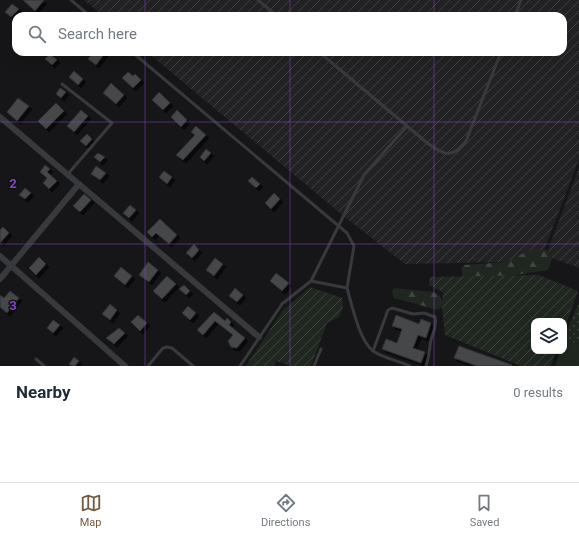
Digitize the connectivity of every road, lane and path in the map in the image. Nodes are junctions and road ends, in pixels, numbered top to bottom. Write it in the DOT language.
graph roads {
  1 [pos="71,0"];
  2 [pos="258,0"];
  3 [pos="521,0"];
  4 [pos="85,12"];
  5 [pos="272,12"];
  6 [pos="516,12"];
  7 [pos="137,56"];
  8 [pos="324,56"];
  9 [pos="498,56"];
  10 [pos="62,84"];
  11 [pos="0,117"];
  12 [pos="407,126"];
  13 [pos="67,174"];
  14 [pos="78,184"];
  15 [pos="339,225"];
  16 [pos="0,256"];
  17 [pos="11,265"];
  18 [pos="0,279"];
  19 [pos="311,281"];
  20 [pos="347,288"];
  21 [pos="259,338"];
  22 [pos="321,349"];
  23 [pos="373,351"];
  24 [pos="36,359"];
  25 [pos="44,366"];
  26 [pos="125,366"];
  27 [pos="148,366"];
  28 [pos="193,366"];
  29 [pos="240,366"];
  30 [pos="314,366"];
  31 [pos="410,366"];
  32 [pos="426,366"];
  1 -- 4 [label="lane"];
  2 -- 5 [label="lane"];
  3 -- 6 [label="lane"];
  7 -- 15 [label="lane"];
  8 -- 12 [label="lane"];
  9 -- 12 [label="lane"];
  10 -- 13 [label="lane"];
  11 -- 13 [label="street"];
  12 -- 15 [label="lane"];
  13 -- 14 [label="street"];
  14 -- 17 [label="street"];
  14 -- 21 [label="street"];
  15 -- 19 [label="lane"];
  15 -- 20 [label="lane"];
  16 -- 17 [label="street"];
  17 -- 18 [label="street"];
  17 -- 26 [label="street"];
  19 -- 20 [label="lane"];
  19 -- 21 [label="lane"];
  20 -- 23 [label="lane"];
  21 -- 29 [label="lane"];
  22 -- 30 [label="lane"];
  23 -- 31 [label="lane"];
  23 -- 32 [label="lane"];
  24 -- 25 [label="lane"];
  27 -- 28 [label="lane"];
}
